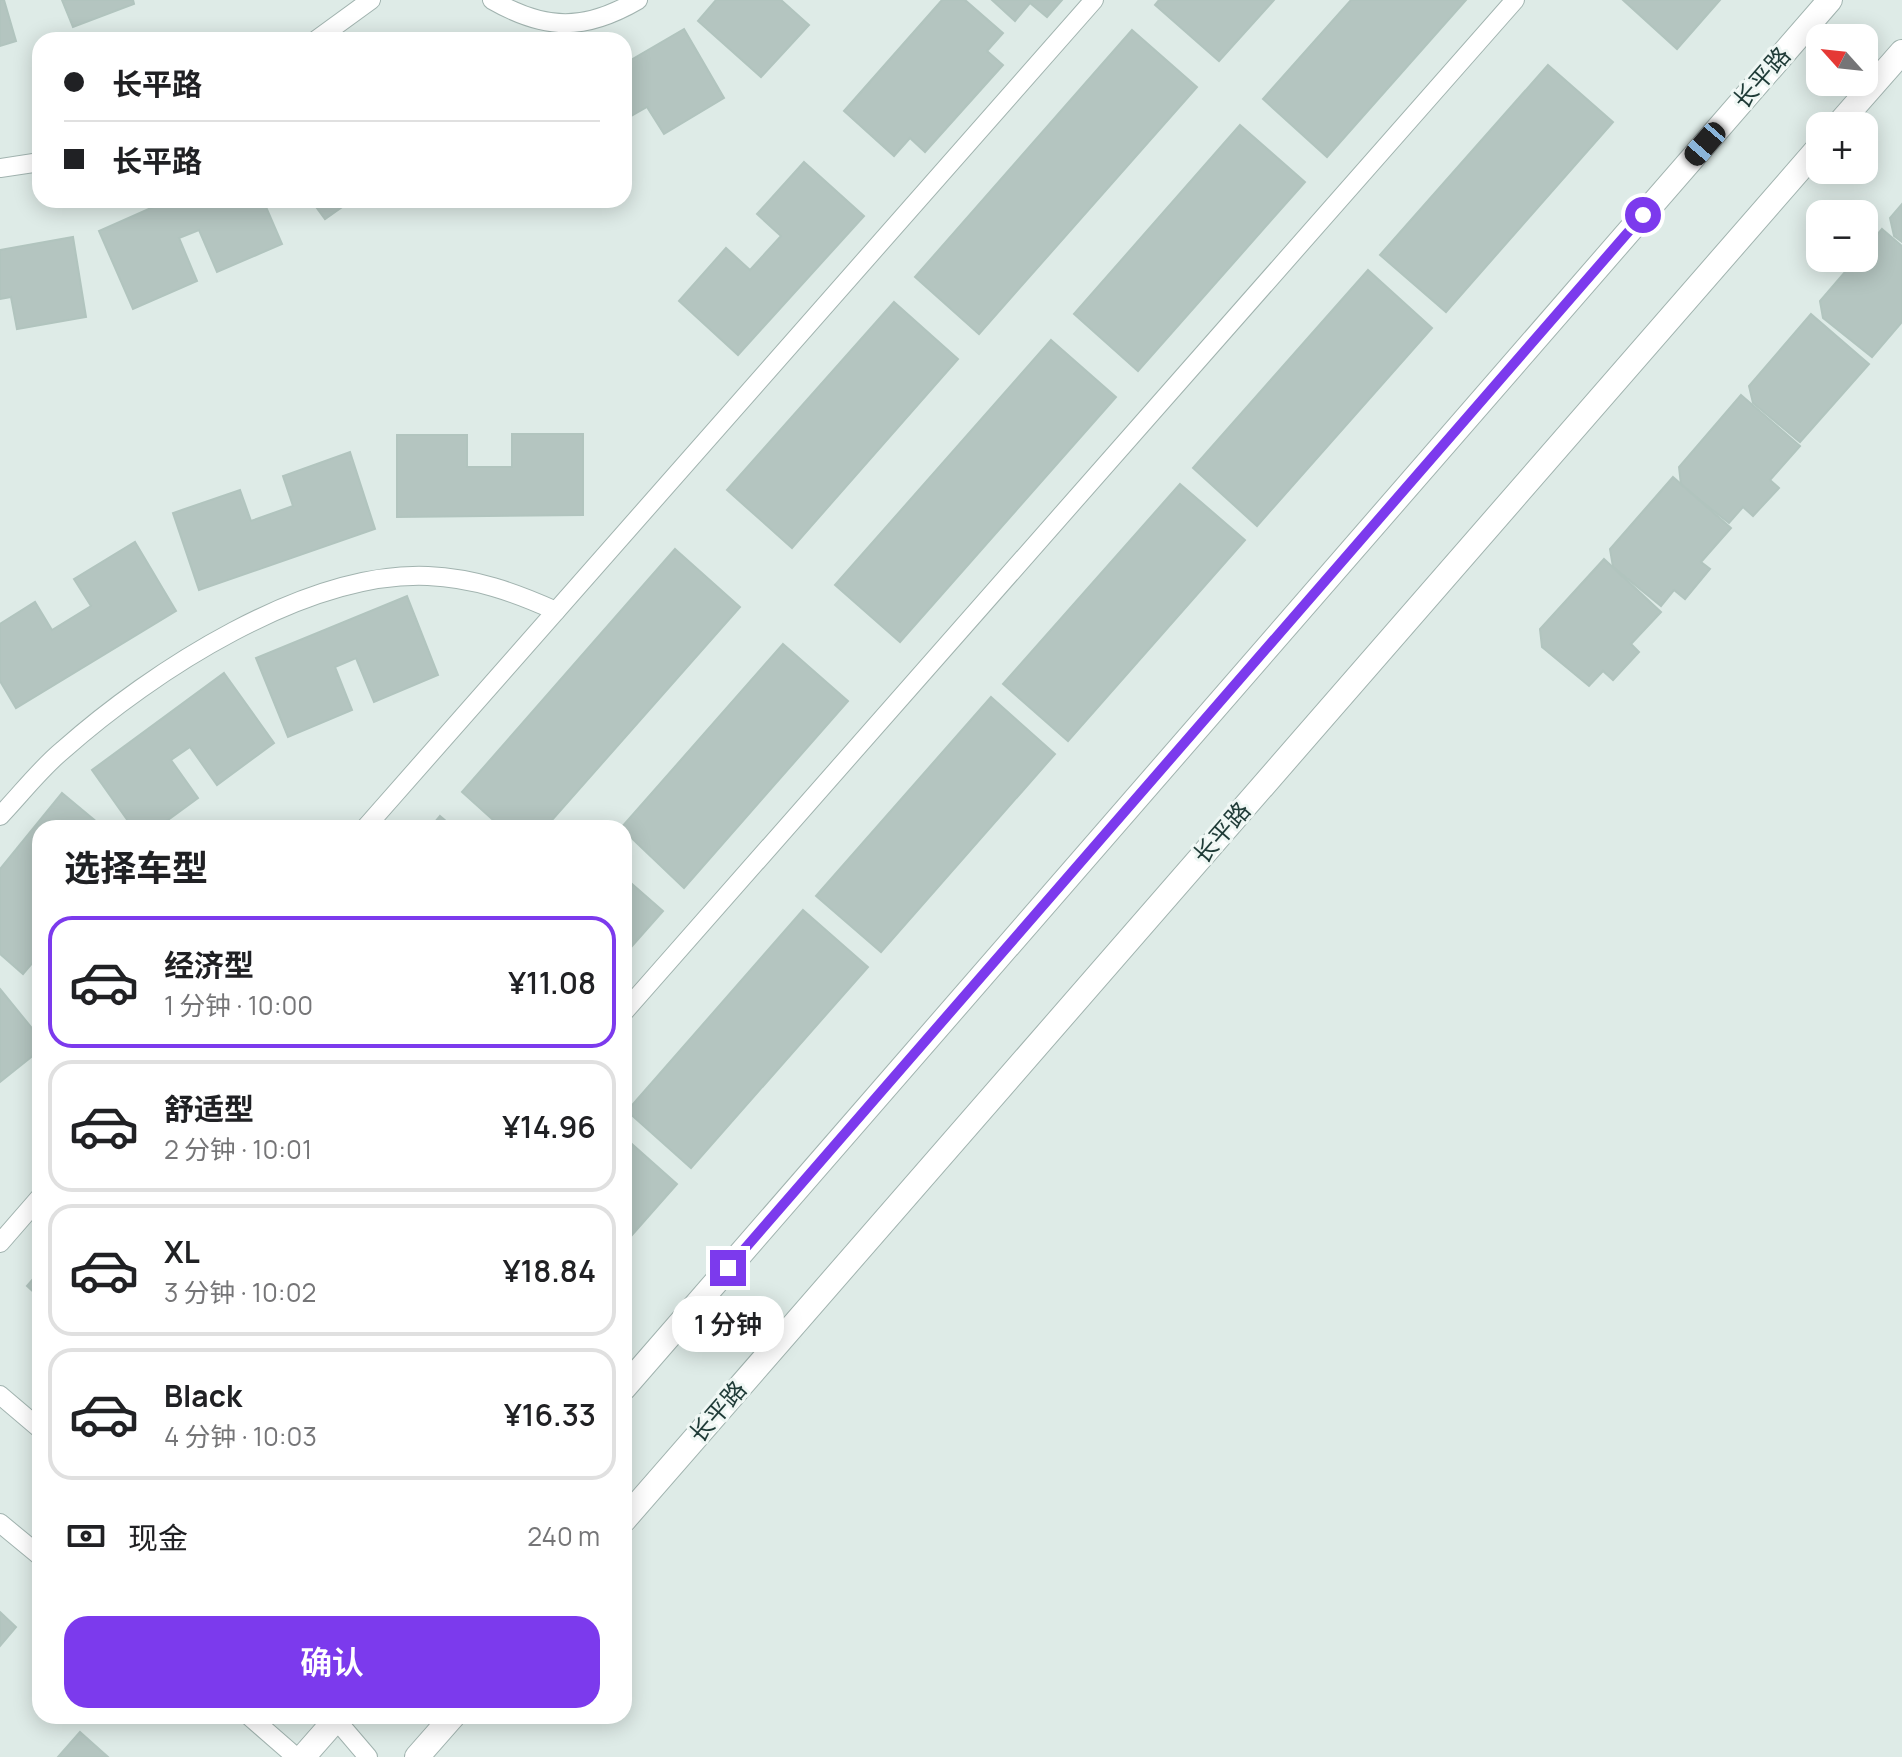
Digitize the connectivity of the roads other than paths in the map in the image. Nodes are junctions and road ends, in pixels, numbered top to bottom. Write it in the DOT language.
graph roads {
  1 [pos="371,0"];
  2 [pos="492,0"];
  3 [pos="638,0"];
  4 [pos="1094,0"];
  5 [pos="1515,0"];
  6 [pos="1830,0"];
  7 [pos="327,32"];
  8 [pos="1902,52"];
  9 [pos="1849,112"];
  10 [pos="1806,162"];
  11 [pos="32,163"];
  12 [pos="0,168"];
  13 [pos="556,611"];
  14 [pos="0,816"];
  15 [pos="372,820"];
  16 [pos="632,1003"];
  17 [pos="32,1206"];
  18 [pos="0,1243"];
  19 [pos="632,1379"];
  20 [pos="0,1395"];
  21 [pos="32,1422"];
  22 [pos="632,1511"];
  23 [pos="0,1523"];
  24 [pos="32,1549"];
  25 [pos="258,1724"];
  26 [pos="330,1724"];
  27 [pos="342,1724"];
  28 [pos="446,1724"];
  29 [pos="296,1757"];
  30 [pos="303,1757"];
  31 [pos="368,1757"];
  32 [pos="417,1757"];
  1 -- 7 [label="lane"];
  2 -- 3 [label="lane"];
  4 -- 13 [label="lane"];
  5 -- 16 [label="lane"];
  6 -- 19 [label="street, 长平路"];
  8 -- 9 [label="street"];
  10 -- 22 [label="street, 长平路"];
  11 -- 12 [label="lane"];
  13 -- 14 [label="lane"];
  13 -- 15 [label="lane"];
  17 -- 18 [label="lane"];
  20 -- 21 [label="lane"];
  23 -- 24 [label="lane"];
  25 -- 29 [label="lane"];
  26 -- 30 [label="street"];
  27 -- 31 [label="lane"];
  28 -- 32 [label="street"];
}
